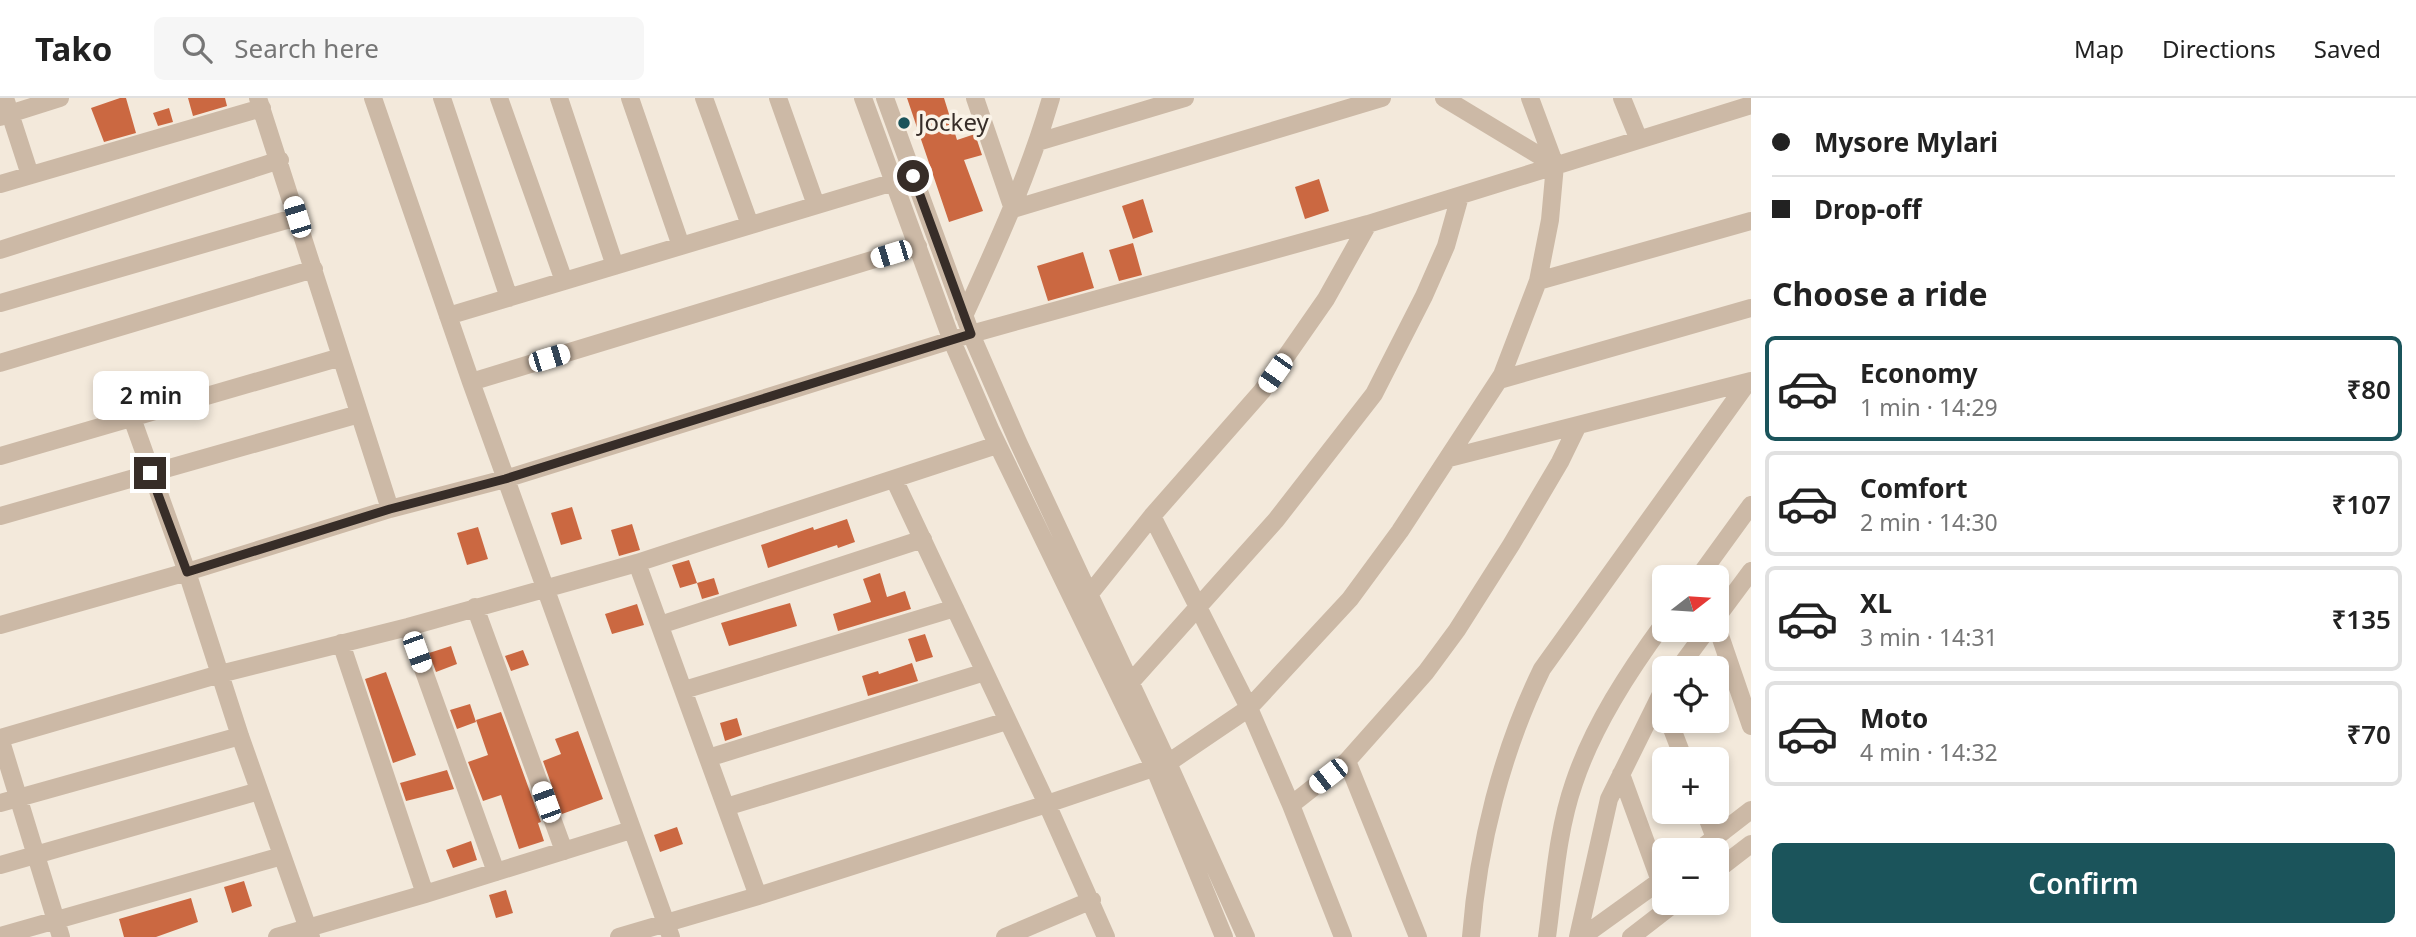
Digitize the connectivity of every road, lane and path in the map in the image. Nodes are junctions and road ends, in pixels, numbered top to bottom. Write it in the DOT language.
graph roads {
  1 [pos="60,98"];
  2 [pos="373,98"];
  3 [pos="442,98"];
  4 [pos="499,98"];
  5 [pos="558,98"];
  6 [pos="630,98"];
  7 [pos="704,98"];
  8 [pos="778,98"];
  9 [pos="863,98"];
  10 [pos="885,98"];
  11 [pos="975,98"];
  12 [pos="1185,98"];
  13 [pos="1382,98"];
  14 [pos="1444,98"];
  15 [pos="1530,98"];
  16 [pos="1622,98"];
  17 [pos="1050,99"];
  18 [pos="260,103"];
  19 [pos="1751,105"];
  20 [pos="5,109"];
  21 [pos="1639,140"];
  22 [pos="1038,142"];
  23 [pos="279,160"];
  24 [pos="1555,165"];
  25 [pos="30,175"];
  26 [pos="894,182"];
  27 [pos="0,184"];
  28 [pos="1460,196"];
  29 [pos="816,205"];
  30 [pos="1013,209"];
  31 [pos="297,217"];
  32 [pos="1751,221"];
  33 [pos="1368,224"];
  34 [pos="750,225"];
  35 [pos="681,246"];
  36 [pos="918,246"];
  37 [pos="0,250"];
  38 [pos="615,266"];
  39 [pos="314,269"];
  40 [pos="564,281"];
  41 [pos="1538,281"];
  42 [pos="509,298"];
  43 [pos="0,303"];
  44 [pos="1751,308"];
  45 [pos="448,316"];
  46 [pos="964,316"];
  47 [pos="971,334"];
  48 [pos="952,341"];
  49 [pos="341,357"];
  50 [pos="0,363"];
  51 [pos="1499,380"];
  52 [pos="1750,381"];
  53 [pos="471,382"];
  54 [pos="359,414"];
  55 [pos="132,418"];
  56 [pos="1578,425"];
  57 [pos="997,445"];
  58 [pos="0,456"];
  59 [pos="1449,457"];
  60 [pos="150,473"];
  61 [pos="505,479"];
  62 [pos="894,479"];
  63 [pos="1751,505"];
  64 [pos="390,509"];
  65 [pos="0,516"];
  66 [pos="1152,516"];
  67 [pos="923,539"];
  68 [pos="637,563"];
  69 [pos="1707,565"];
  70 [pos="1751,571"];
  71 [pos="187,572"];
  72 [pos="544,589"];
  73 [pos="1088,596"];
  74 [pos="1729,601"];
  75 [pos="475,607"];
  76 [pos="1198,607"];
  77 [pos="955,608"];
  78 [pos="0,625"];
  79 [pos="660,625"];
  80 [pos="408,627"];
  81 [pos="1652,642"];
  82 [pos="1722,642"];
  83 [pos="341,643"];
  84 [pos="985,672"];
  85 [pos="220,674"];
  86 [pos="1130,683"];
  87 [pos="684,690"];
  88 [pos="1249,708"];
  89 [pos="1652,717"];
  90 [pos="1007,721"];
  91 [pos="1751,726"];
  92 [pos="240,736"];
  93 [pos="708,758"];
  94 [pos="1346,761"];
  95 [pos="1161,765"];
  96 [pos="1621,774"];
  97 [pos="259,791"];
  98 [pos="19,797"];
  99 [pos="0,803"];
  100 [pos="1047,804"];
  101 [pos="1291,805"];
  102 [pos="726,807"];
  103 [pos="1751,810"];
  104 [pos="1710,824"];
  105 [pos="631,830"];
  106 [pos="1716,838"];
  107 [pos="1751,844"];
  108 [pos="564,851"];
  109 [pos="1652,853"];
  110 [pos="36,856"];
  111 [pos="282,856"];
  112 [pos="1729,861"];
  113 [pos="0,865"];
  114 [pos="496,872"];
  115 [pos="1652,886"];
  116 [pos="425,894"];
  117 [pos="758,896"];
  118 [pos="1092,900"];
  119 [pos="1659,915"];
  120 [pos="56,919"];
  121 [pos="668,930"];
  122 [pos="310,932"];
  123 [pos="0,936"];
  124 [pos="61,937"];
  125 [pos="276,937"];
  126 [pos="619,937"];
  127 [pos="1006,937"];
  128 [pos="1106,937"];
  129 [pos="1224,937"];
  130 [pos="1246,937"];
  131 [pos="1343,937"];
  132 [pos="1418,937"];
  133 [pos="1471,937"];
  134 [pos="1546,937"];
  135 [pos="1580,937"];
  136 [pos="1631,937"];
  1 -- 20 [label="street"];
  2 -- 45 [label="street"];
  3 -- 42 [label="street"];
  4 -- 40 [label="street"];
  5 -- 38 [label="street"];
  6 -- 35 [label="street"];
  7 -- 34 [label="street"];
  8 -- 29 [label="street"];
  9 -- 26 [label="street"];
  10 -- 46 [label="street"];
  11 -- 30 [label="street"];
  12 -- 22 [label="street"];
  13 -- 30 [label="street"];
  14 -- 24 [label="street"];
  15 -- 24 [label="street"];
  16 -- 21 [label="street"];
  17 -- 22 [label="street"];
  18 -- 23 [label="street"];
  18 -- 25 [label="street"];
  19 -- 21 [label="street"];
  20 -- 25 [label="street"];
  21 -- 24 [label="street"];
  22 -- 30 [label="street"];
  23 -- 31 [label="street"];
  23 -- 37 [label="street"];
  24 -- 28 [label="street"];
  24 -- 41 [label="street"];
  25 -- 27 [label="street"];
  26 -- 29 [label="street"];
  26 -- 36 [label="street"];
  28 -- 33 [label="street"];
  28 -- 76 [label="street"];
  29 -- 34 [label="street"];
  30 -- 46 [label="street"];
  31 -- 39 [label="street"];
  31 -- 43 [label="street"];
  32 -- 41 [label="street"];
  33 -- 47 [label="street"];
  33 -- 66 [label="street"];
  34 -- 35 [label="street"];
  35 -- 38 [label="street"];
  36 -- 48 [label="street"];
  36 -- 53 [label="street"];
  38 -- 40 [label="street"];
  39 -- 49 [label="street"];
  39 -- 50 [label="street"];
  40 -- 42 [label="street"];
  41 -- 51 [label="street"];
  42 -- 45 [label="street"];
  44 -- 51 [label="street"];
  45 -- 53 [label="street"];
  46 -- 47 [label="street"];
  47 -- 48 [label="street"];
  47 -- 73 [label="street"];
  48 -- 57 [label="street"];
  48 -- 61 [label="street"];
  49 -- 54 [label="street"];
  49 -- 55 [label="street"];
  51 -- 59 [label="street"];
  52 -- 56 [label="street"];
  52 -- 133 [label="street"];
  53 -- 61 [label="street"];
  54 -- 60 [label="street"];
  54 -- 64 [label="street"];
  55 -- 58 [label="street"];
  55 -- 60 [label="street"];
  56 -- 59 [label="street"];
  56 -- 94 [label="street"];
  57 -- 62 [label="street"];
  57 -- 95 [label="street"];
  59 -- 88 [label="street"];
  60 -- 65 [label="street"];
  60 -- 71 [label="street"];
  61 -- 64 [label="street"];
  61 -- 72 [label="street"];
  62 -- 67 [label="street"];
  62 -- 68 [label="street"];
  63 -- 69 [label="street"];
  64 -- 71 [label="street"];
  66 -- 73 [label="street"];
  66 -- 76 [label="street"];
  67 -- 77 [label="street"];
  67 -- 79 [label="street"];
  68 -- 72 [label="street"];
  68 -- 79 [label="street"];
  70 -- 74 [label="street"];
  71 -- 78 [label="street"];
  71 -- 85 [label="street"];
  72 -- 75 [label="street"];
  72 -- 105 [label="street"];
  73 -- 86 [label="street"];
  75 -- 80 [label="street"];
  75 -- 108 [label="street"];
  76 -- 86 [label="street"];
  76 -- 88 [label="street"];
  77 -- 84 [label="street"];
  77 -- 87 [label="street"];
  79 -- 87 [label="street"];
  80 -- 83 [label="street"];
  80 -- 114 [label="street"];
  81 -- 134 [label="street"];
  82 -- 91 [label="street"];
  83 -- 85 [label="street"];
  83 -- 116 [label="street"];
  84 -- 90 [label="street"];
  84 -- 93 [label="street"];
  85 -- 92 [label="street"];
  85 -- 98 [label="street"];
  86 -- 95 [label="street"];
  87 -- 93 [label="street"];
  88 -- 95 [label="street"];
  88 -- 101 [label="street"];
  89 -- 96 [label="street"];
  90 -- 100 [label="street"];
  90 -- 102 [label="street"];
  92 -- 97 [label="street"];
  92 -- 98 [label="street"];
  93 -- 102 [label="street"];
  94 -- 101 [label="street"];
  94 -- 132 [label="street"];
  95 -- 100 [label="street"];
  95 -- 129 [label="street"];
  95 -- 130 [label="street"];
  96 -- 109 [label="street"];
  96 -- 135 [label="street"];
  97 -- 110 [label="street"];
  97 -- 111 [label="street"];
  98 -- 99 [label="street"];
  98 -- 110 [label="street"];
  100 -- 117 [label="street"];
  100 -- 118 [label="street"];
  101 -- 131 [label="street"];
  102 -- 117 [label="street"];
  103 -- 106 [label="street"];
  104 -- 106 [label="street"];
  105 -- 108 [label="street"];
  105 -- 121 [label="street"];
  107 -- 112 [label="street"];
  108 -- 114 [label="street"];
  110 -- 113 [label="street"];
  110 -- 120 [label="street"];
  111 -- 120 [label="street"];
  111 -- 122 [label="street"];
  114 -- 116 [label="street"];
  115 -- 135 [label="street"];
  116 -- 122 [label="street"];
  117 -- 121 [label="street"];
  118 -- 127 [label="street"];
  118 -- 128 [label="street"];
  119 -- 136 [label="street"];
  120 -- 123 [label="street"];
  120 -- 124 [label="street"];
  121 -- 126 [label="street"];
  122 -- 125 [label="street"];
}
